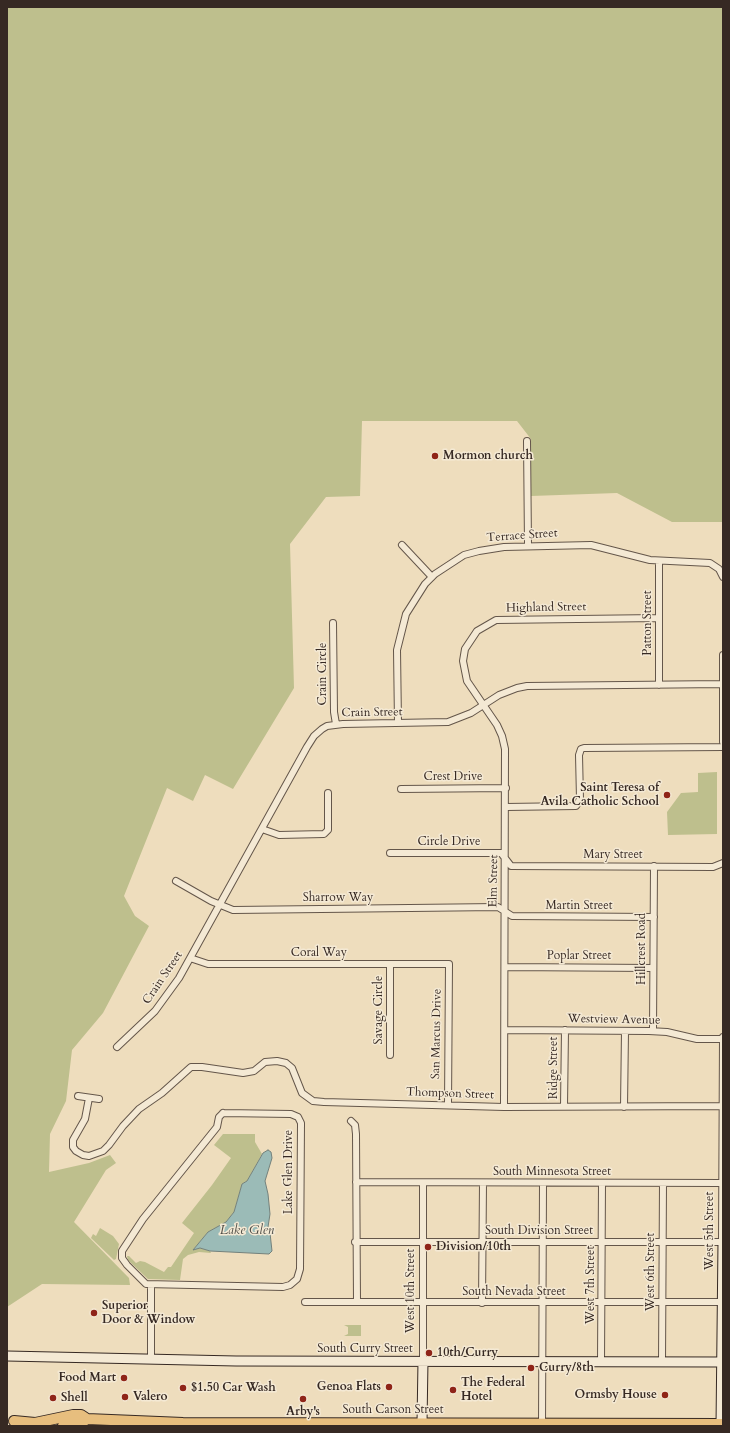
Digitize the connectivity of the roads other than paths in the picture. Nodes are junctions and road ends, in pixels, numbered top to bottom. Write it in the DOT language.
graph roads {
  1 [pos="527,441"];
  2 [pos="402,545"];
  3 [pos="528,545"];
  4 [pos="659,561"];
  5 [pos="722,575"];
  6 [pos="432,577"];
  7 [pos="659,618"];
  8 [pos="333,623"];
  9 [pos="723,655"];
  10 [pos="463,667"];
  11 [pos="723,684"];
  12 [pos="659,685"];
  13 [pos="483,705"];
  14 [pos="398,723"];
  15 [pos="336,724"];
  16 [pos="723,742"];
  17 [pos="723,747"];
  18 [pos="506,788"];
  19 [pos="400,789"];
  20 [pos="328,793"];
  21 [pos="506,807"];
  22 [pos="262,829"];
  23 [pos="390,853"];
  24 [pos="506,860"];
  25 [pos="723,863"];
  26 [pos="654,866"];
  27 [pos="176,881"];
  28 [pos="220,904"];
  29 [pos="505,912"];
  30 [pos="654,917"];
  31 [pos="190,958"];
  32 [pos="390,964"];
  33 [pos="449,964"];
  34 [pos="505,966"];
  35 [pos="653,968"];
  36 [pos="505,1030"];
  37 [pos="565,1030"];
  38 [pos="625,1031"];
  39 [pos="653,1031"];
  40 [pos="723,1038"];
  41 [pos="118,1047"];
  42 [pos="390,1055"];
  43 [pos="78,1096"];
  44 [pos="89,1098"];
  45 [pos="99,1099"];
  46 [pos="448,1105"];
  47 [pos="564,1106"];
  48 [pos="723,1106"];
  49 [pos="504,1107"];
  50 [pos="624,1107"];
  51 [pos="351,1121"];
  52 [pos="356,1182"];
  53 [pos="423,1183"];
  54 [pos="483,1183"];
  55 [pos="543,1183"];
  56 [pos="602,1183"];
  57 [pos="663,1183"];
  58 [pos="723,1183"];
  59 [pos="355,1242"];
  60 [pos="662,1242"];
  61 [pos="723,1242"];
  62 [pos="423,1243"];
  63 [pos="483,1243"];
  64 [pos="542,1243"];
  65 [pos="602,1243"];
  66 [pos="151,1285"];
  67 [pos="305,1302"];
  68 [pos="357,1302"];
  69 [pos="423,1302"];
  70 [pos="662,1302"];
  71 [pos="723,1302"];
  72 [pos="482,1303"];
  73 [pos="542,1303"];
  74 [pos="602,1303"];
  75 [pos="7,1356"];
  76 [pos="151,1359"];
  77 [pos="423,1361"];
  78 [pos="542,1362"];
  79 [pos="601,1362"];
  80 [pos="662,1362"];
  81 [pos="722,1362"];
  82 [pos="73,1415"];
  83 [pos="87,1419"];
  84 [pos="12,1421"];
  85 [pos="422,1423"];
  86 [pos="483,1424"];
  87 [pos="542,1425"];
  88 [pos="602,1425"];
  89 [pos="662,1425"];
  90 [pos="722,1425"];
  91 [pos="50,1426"];
  92 [pos="63,1426"];
  1 -- 3 [label="street"];
  2 -- 6 [label="street"];
  3 -- 4 [label="street, Terrace Street"];
  3 -- 6 [label="street, Terrace Street"];
  4 -- 5 [label="street, Terrace Street"];
  4 -- 7 [label="street, Patton Street"];
  6 -- 14 [label="street, Terrace Street"];
  7 -- 10 [label="street, Highland Street"];
  7 -- 12 [label="street, Patton Street"];
  8 -- 15 [label="street, Crain Circle"];
  9 -- 11 [label="street"];
  10 -- 13 [label="street, Elm Street"];
  11 -- 12 [label="street, Crain Street"];
  11 -- 16 [label="street"];
  12 -- 13 [label="street, Crain Street"];
  13 -- 14 [label="street, Crain Street"];
  13 -- 18 [label="street, Elm Street"];
  14 -- 15 [label="street, Crain Street"];
  15 -- 22 [label="street, Crain Street"];
  17 -- 21 [label="street"];
  18 -- 19 [label="street, Crest Drive"];
  18 -- 21 [label="street, Elm Street"];
  20 -- 22 [label="street"];
  21 -- 24 [label="street, Elm Street"];
  22 -- 28 [label="street, Crain Street"];
  23 -- 24 [label="street, Circle Drive"];
  24 -- 26 [label="street, Mary Street"];
  24 -- 29 [label="street, Elm Street"];
  25 -- 26 [label="street, Mary Street"];
  26 -- 30 [label="street, Hillcrest Road"];
  27 -- 28 [label="street, Sharrow Way"];
  28 -- 29 [label="street, Sharrow Way"];
  28 -- 31 [label="street, Crain Street"];
  29 -- 30 [label="street, Martin Street"];
  29 -- 34 [label="street, Elm Street"];
  30 -- 35 [label="street, Hillcrest Road"];
  31 -- 32 [label="street, Coral Way"];
  31 -- 41 [label="street, Crain Street"];
  32 -- 33 [label="street, Coral Way"];
  32 -- 42 [label="street, Savage Circle"];
  33 -- 46 [label="street, San Marcus Drive"];
  34 -- 35 [label="street, Poplar Street"];
  34 -- 36 [label="street, Elm Street"];
  35 -- 39 [label="street, Hillcrest Road"];
  36 -- 37 [label="street, Westview Avenue"];
  36 -- 49 [label="street, Elm Street"];
  37 -- 38 [label="street, Westview Avenue"];
  37 -- 47 [label="street, Ridge Street"];
  38 -- 39 [label="street, Westview Avenue"];
  38 -- 50 [label="street"];
  39 -- 40 [label="street, Westview Avenue"];
  40 -- 48 [label="street, West 5th Street"];
  43 -- 44 [label="street"];
  44 -- 45 [label="street"];
  44 -- 46 [label="street, Thompson Street"];
  46 -- 49 [label="street, Thompson Street"];
  47 -- 49 [label="street, Thompson Street"];
  47 -- 50 [label="street, Thompson Street"];
  48 -- 50 [label="street, Thompson Street"];
  48 -- 58 [label="street, West 5th Street"];
  51 -- 52 [label="street"];
  52 -- 53 [label="street, South Minnesota Street"];
  52 -- 59 [label="street"];
  53 -- 54 [label="street, South Minnesota Street"];
  53 -- 62 [label="street, West 10th Street"];
  54 -- 55 [label="street, South Minnesota Street"];
  54 -- 63 [label="street"];
  55 -- 56 [label="street, South Minnesota Street"];
  55 -- 64 [label="street"];
  56 -- 57 [label="street, South Minnesota Street"];
  56 -- 65 [label="street, West 7th Street"];
  57 -- 58 [label="street, South Minnesota Street"];
  57 -- 60 [label="street, West 6th Street"];
  58 -- 61 [label="street, West 5th Street"];
  59 -- 62 [label="street, South Division Street"];
  59 -- 68 [label="street"];
  60 -- 61 [label="street, South Division Street"];
  60 -- 65 [label="street, South Division Street"];
  60 -- 70 [label="street, West 6th Street"];
  61 -- 71 [label="street, West 5th Street"];
  62 -- 63 [label="street, South Division Street"];
  62 -- 69 [label="street, West 10th Street"];
  63 -- 64 [label="street, South Division Street"];
  63 -- 72 [label="street"];
  64 -- 65 [label="street, South Division Street"];
  64 -- 73 [label="street"];
  65 -- 74 [label="street, West 7th Street"];
  66 -- 66 [label="street, Lake Glen Drive"];
  66 -- 76 [label="street"];
  67 -- 68 [label="street, South Nevada Street"];
  68 -- 69 [label="street, South Nevada Street"];
  69 -- 72 [label="street, South Nevada Street"];
  69 -- 77 [label="street, West 10th Street"];
  70 -- 71 [label="street, South Nevada Street"];
  70 -- 74 [label="street, South Nevada Street"];
  70 -- 80 [label="street, West 6th Street"];
  71 -- 81 [label="street, West 5th Street"];
  72 -- 73 [label="street, South Nevada Street"];
  73 -- 74 [label="street, South Nevada Street"];
  73 -- 78 [label="street"];
  74 -- 79 [label="street, West 7th Street"];
  75 -- 76 [label="street, South Curry Street"];
  76 -- 77 [label="street, South Curry Street"];
  77 -- 78 [label="street, South Curry Street"];
  77 -- 85 [label="street, West 10th Street"];
  78 -- 79 [label="street, South Curry Street"];
  78 -- 87 [label="street"];
  79 -- 80 [label="street, South Curry Street"];
  80 -- 81 [label="street, South Curry Street"];
  81 -- 90 [label="street, West 5th Street"];
  82 -- 83 [label="main road, South Carson Street"];
  82 -- 84 [label="main road, South Carson Street"];
  82 -- 91 [label="main road"];
  83 -- 85 [label="main road, South Carson Street"];
  83 -- 92 [label="main road, South Carson Street"];
  85 -- 86 [label="main road, South Carson Street"];
  86 -- 87 [label="main road, South Carson Street"];
  87 -- 88 [label="main road, South Carson Street"];
  88 -- 89 [label="main road, South Carson Street"];
  89 -- 90 [label="main road, South Carson Street"];
}
